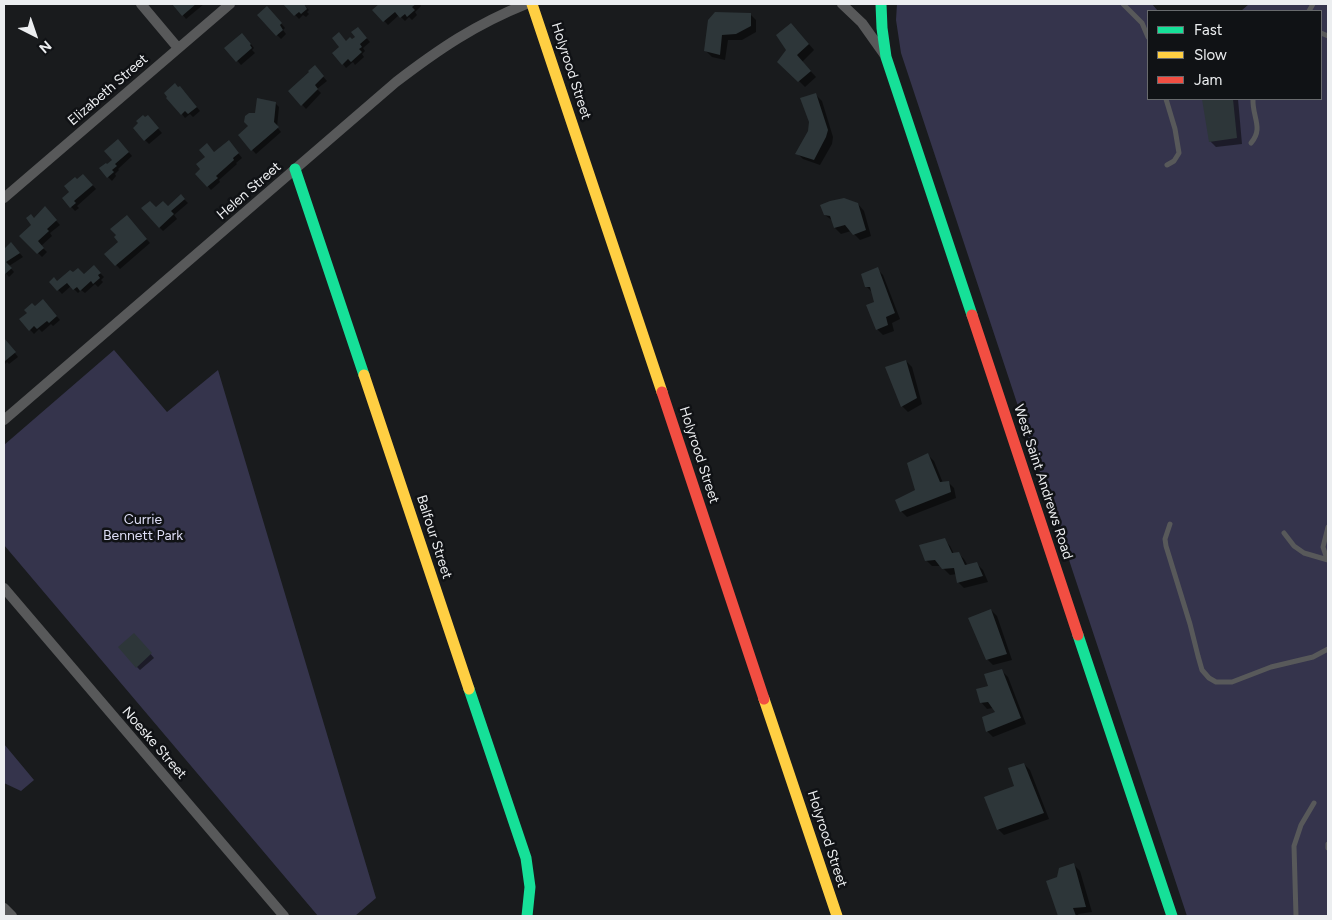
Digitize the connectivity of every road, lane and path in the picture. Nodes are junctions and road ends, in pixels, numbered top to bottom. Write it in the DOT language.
graph roads {
  1 [pos="141,4"];
  2 [pos="230,4"];
  3 [pos="526,4"];
  4 [pos="532,4"];
  5 [pos="842,4"];
  6 [pos="881,4"];
  7 [pos="1123,4"];
  8 [pos="1147,36"];
  9 [pos="178,48"];
  10 [pos="886,57"];
  11 [pos="1166,100"];
  12 [pos="1253,100"];
  13 [pos="1251,143"];
  14 [pos="1167,165"];
  15 [pos="295,169"];
  16 [pos="4,198"];
  17 [pos="4,420"];
  18 [pos="1170,524"];
  19 [pos="1328,527"];
  20 [pos="1284,533"];
  21 [pos="1328,559"];
  22 [pos="4,588"];
  23 [pos="1328,649"];
  24 [pos="1314,803"];
  25 [pos="4,908"];
  26 [pos="12,916"];
  27 [pos="284,916"];
  28 [pos="527,916"];
  29 [pos="836,916"];
  30 [pos="1172,916"];
  31 [pos="1296,916"];
  1 -- 9 [label="street"];
  2 -- 9 [label="street, Elizabeth Street"];
  3 -- 15 [label="street, Helen Street"];
  4 -- 29 [label="street, Holyrood Street"];
  5 -- 10 [label="street, West Saint Andrews Road"];
  6 -- 10 [label="street, West Saint Andrews Road"];
  7 -- 8 [label="lane"];
  9 -- 16 [label="street, Elizabeth Street"];
  10 -- 30 [label="street, West Saint Andrews Road"];
  11 -- 14 [label="lane"];
  12 -- 13 [label="lane"];
  15 -- 17 [label="street, Helen Street"];
  15 -- 28 [label="street, Balfour Street"];
  18 -- 23 [label="lane"];
  19 -- 21 [label="lane"];
  20 -- 21 [label="lane"];
  22 -- 27 [label="street, Noeske Street"];
  24 -- 31 [label="lane"];
  25 -- 26 [label="street"];
}
